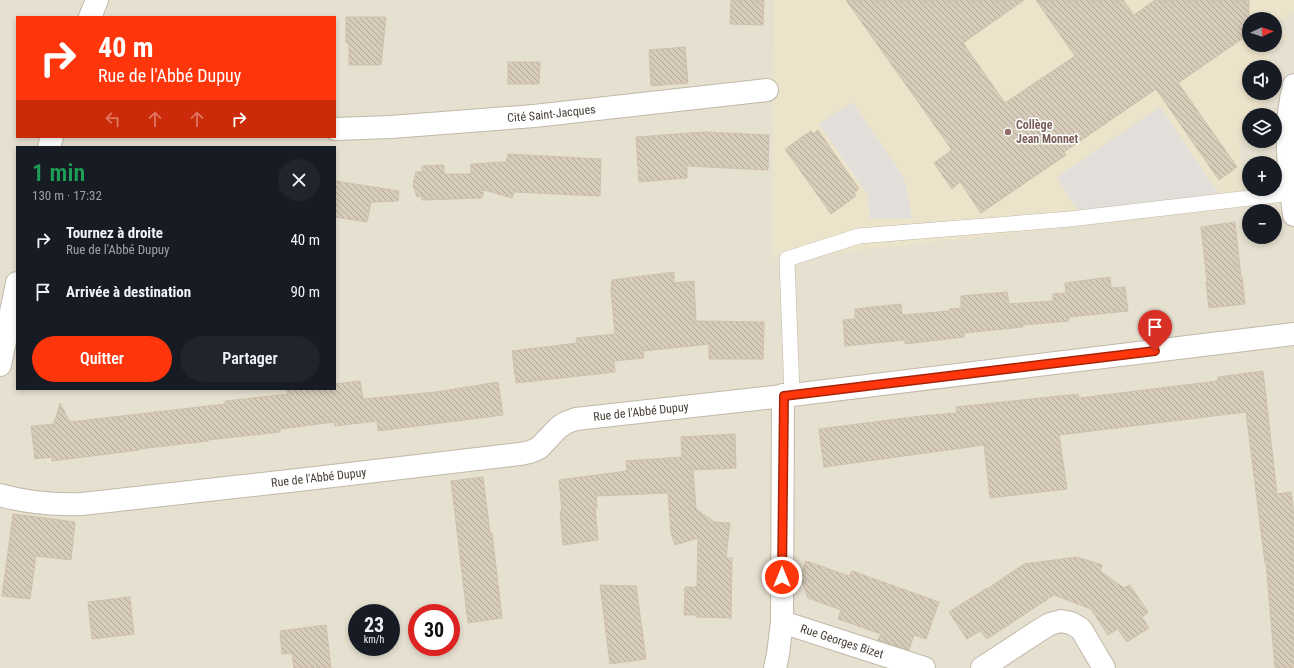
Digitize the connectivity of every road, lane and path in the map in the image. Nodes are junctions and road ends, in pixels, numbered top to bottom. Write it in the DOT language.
graph roads {
  1 [pos="97,0"];
  2 [pos="90,16"];
  3 [pos="1294,85"];
  4 [pos="767,90"];
  5 [pos="336,129"];
  6 [pos="1292,193"];
  7 [pos="1294,215"];
  8 [pos="16,288"];
  9 [pos="1294,334"];
  10 [pos="0,365"];
  11 [pos="788,395"];
  12 [pos="0,495"];
  13 [pos="782,622"];
  14 [pos="775,668"];
  15 [pos="924,668"];
  16 [pos="982,668"];
  17 [pos="1104,668"];
  1 -- 2 [label="street"];
  3 -- 6 [label="street"];
  4 -- 5 [label="street, Cité Saint-Jacques"];
  6 -- 7 [label="street"];
  6 -- 11 [label="lane"];
  8 -- 10 [label="street"];
  9 -- 11 [label="street, Rue de l'Abbé Dupuy"];
  11 -- 12 [label="street, Rue de l'Abbé Dupuy"];
  11 -- 13 [label="street"];
  13 -- 14 [label="street"];
  13 -- 15 [label="street, Rue Georges Bizet"];
  16 -- 17 [label="street"];
}
